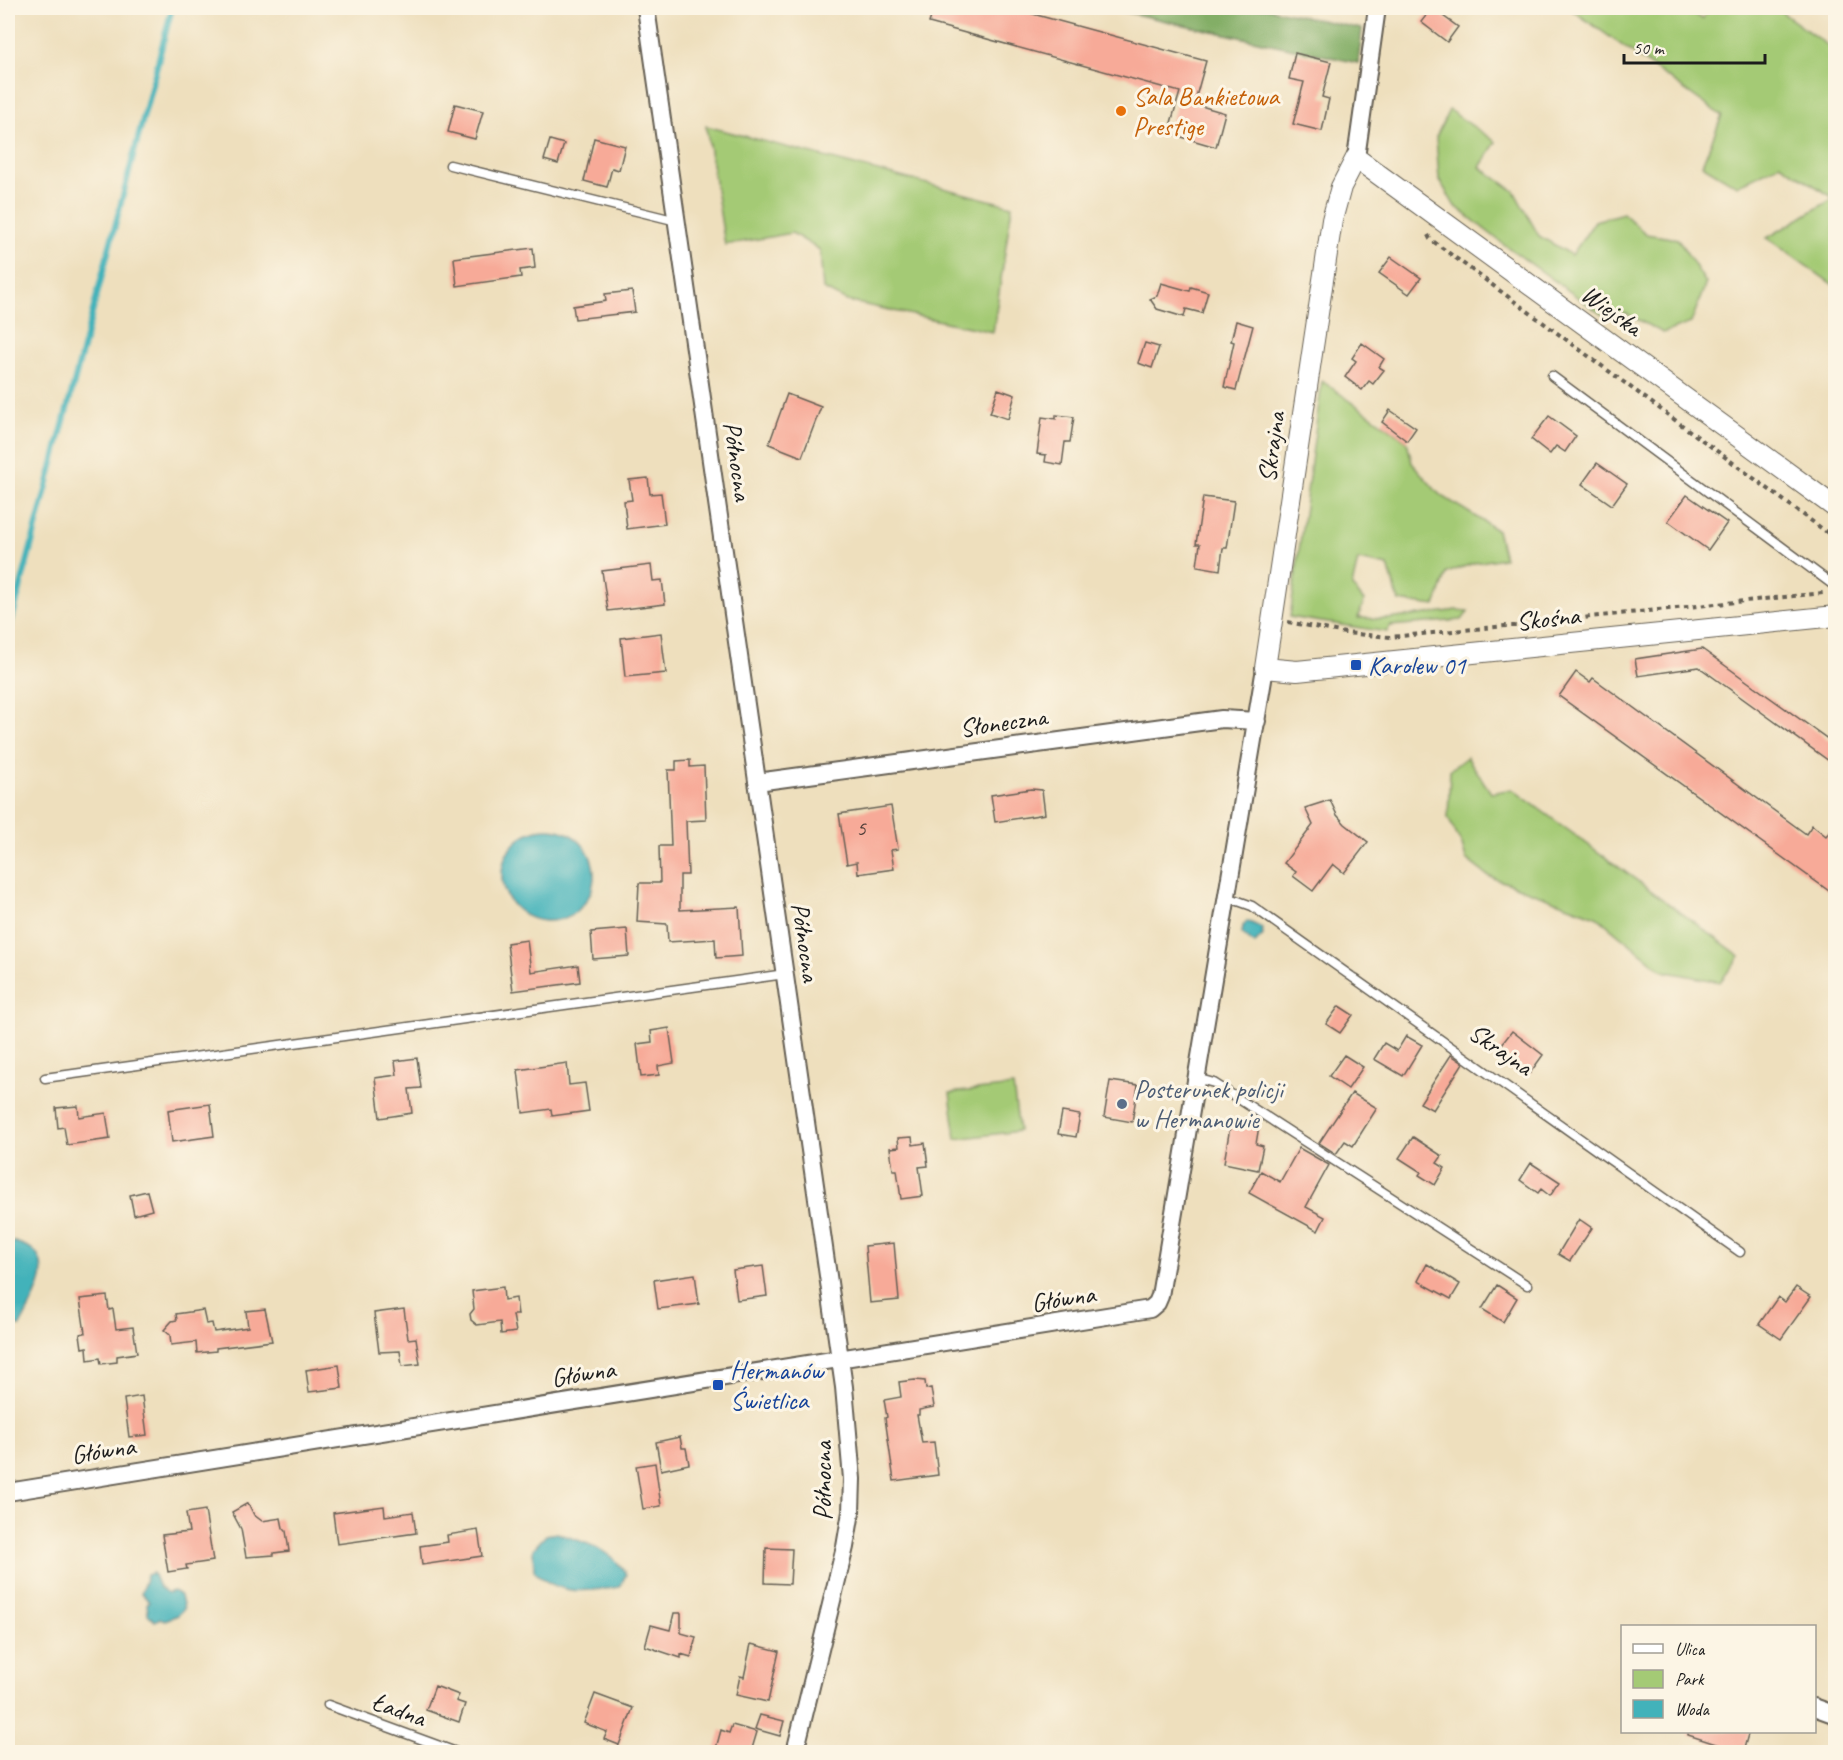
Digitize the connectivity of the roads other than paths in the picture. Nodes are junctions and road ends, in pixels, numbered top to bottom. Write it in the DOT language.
graph roads {
  1 [pos="646,8"];
  2 [pos="1377,8"];
  3 [pos="1356,158"];
  4 [pos="450,165"];
  5 [pos="678,221"];
  6 [pos="1552,376"];
  7 [pos="1836,508"];
  8 [pos="1836,587"];
  9 [pos="1836,616"];
  10 [pos="1265,668"];
  11 [pos="1257,721"];
  12 [pos="758,782"];
  13 [pos="1227,897"];
  14 [pos="785,974"];
  15 [pos="45,1078"];
  16 [pos="1196,1078"];
  17 [pos="1740,1252"];
  18 [pos="1527,1285"];
  19 [pos="1160,1296"];
  20 [pos="840,1358"];
  21 [pos="8,1492"];
  22 [pos="328,1705"];
  23 [pos="1816,1707"];
  24 [pos="1836,1714"];
  25 [pos="456,1752"];
  26 [pos="795,1752"];
  1 -- 5 [label="street, Północna"];
  2 -- 3 [label="street, Skrajna"];
  3 -- 7 [label="street, Wiejska"];
  3 -- 10 [label="street, Skrajna"];
  4 -- 5 [label="lane"];
  5 -- 12 [label="street, Północna"];
  6 -- 8 [label="lane"];
  9 -- 10 [label="street, Skośna"];
  10 -- 11 [label="street, Skrajna"];
  11 -- 12 [label="street, Słoneczna"];
  11 -- 13 [label="street, Skrajna"];
  12 -- 14 [label="street, Północna"];
  13 -- 16 [label="street, Skrajna"];
  13 -- 17 [label="lane, Skrajna"];
  14 -- 15 [label="lane"];
  14 -- 20 [label="street, Północna"];
  16 -- 18 [label="lane"];
  16 -- 19 [label="street, Skrajna"];
  19 -- 20 [label="street, Główna"];
  20 -- 21 [label="street, Główna"];
  20 -- 26 [label="street, Północna"];
  22 -- 25 [label="lane, Ładna"];
  23 -- 24 [label="street"];
}
